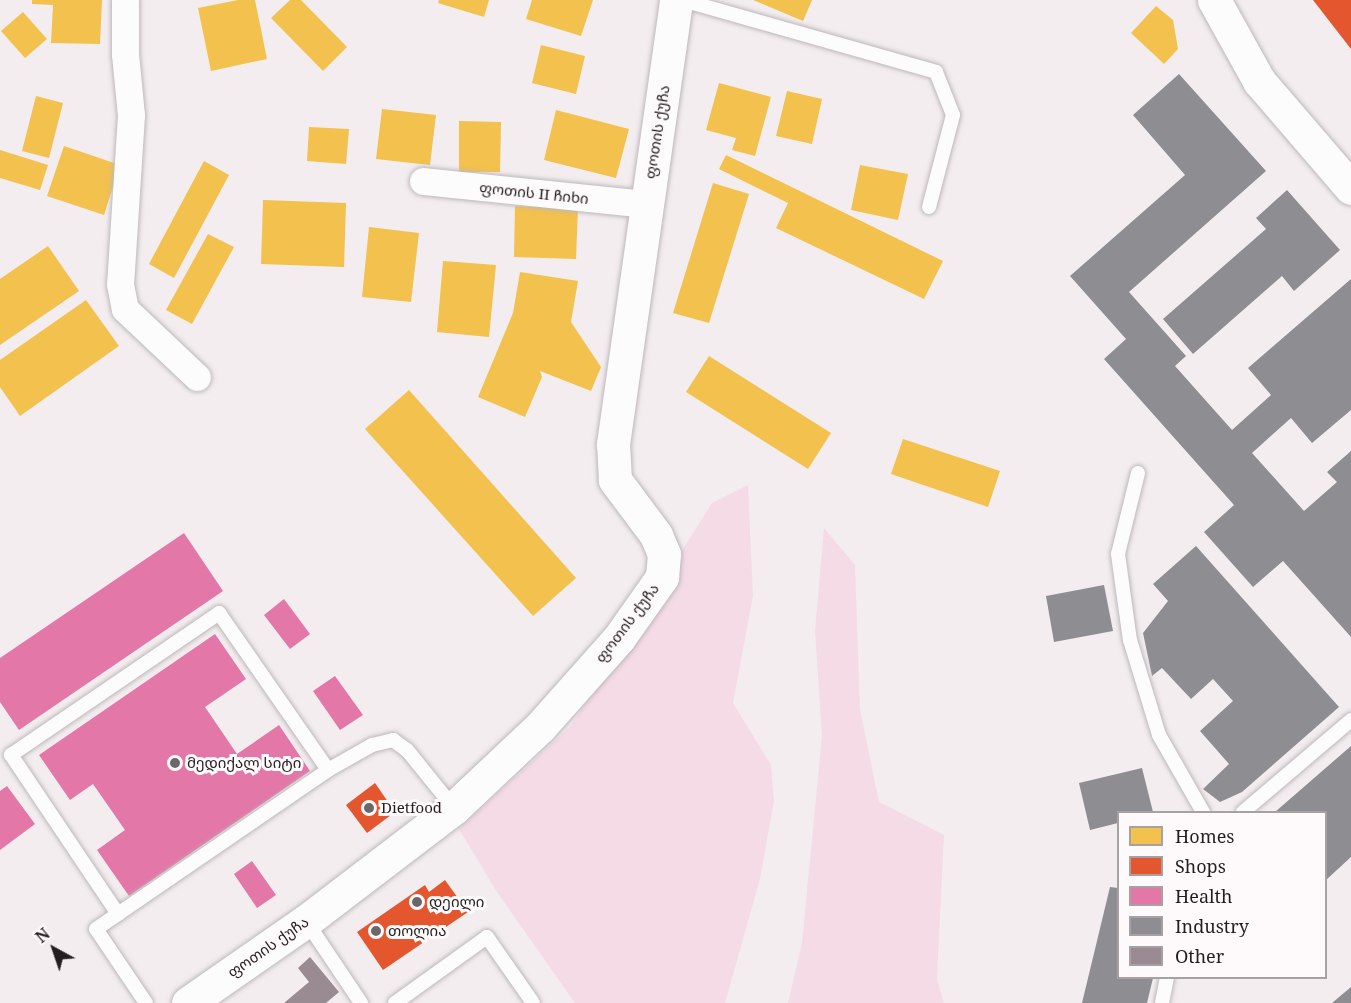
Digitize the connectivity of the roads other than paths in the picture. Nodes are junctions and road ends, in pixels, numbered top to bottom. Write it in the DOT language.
graph roads {
  1 [pos="125,0"];
  2 [pos="676,0"];
  3 [pos="682,0"];
  4 [pos="1214,0"];
  5 [pos="423,181"];
  6 [pos="1351,188"];
  7 [pos="646,204"];
  8 [pos="928,207"];
  9 [pos="197,377"];
  10 [pos="1138,473"];
  11 [pos="1351,720"];
  12 [pos="328,770"];
  13 [pos="454,808"];
  14 [pos="1202,811"];
  15 [pos="1245,811"];
  16 [pos="118,914"];
  17 [pos="306,921"];
  18 [pos="1167,979"];
  19 [pos="146,1003"];
  20 [pos="188,1003"];
  21 [pos="361,1003"];
  22 [pos="395,1003"];
  23 [pos="532,1003"];
  24 [pos="1162,1003"];
  1 -- 9 [label="street"];
  2 -- 7 [label="street, ფოთის ქუჩა"];
  3 -- 8 [label="lane"];
  4 -- 6 [label="street"];
  5 -- 7 [label="street, ფოთის II ჩიხი"];
  7 -- 13 [label="street, ფოთის ქუჩა"];
  10 -- 14 [label="lane"];
  11 -- 15 [label="lane"];
  12 -- 13 [label="lane"];
  12 -- 16 [label="lane"];
  12 -- 16 [label="lane"];
  13 -- 17 [label="street, ფოთის ქუჩა"];
  16 -- 19 [label="lane"];
  17 -- 20 [label="street, ფოთის ქუჩა"];
  17 -- 21 [label="lane"];
  18 -- 24 [label="lane"];
  22 -- 23 [label="lane"];
}
